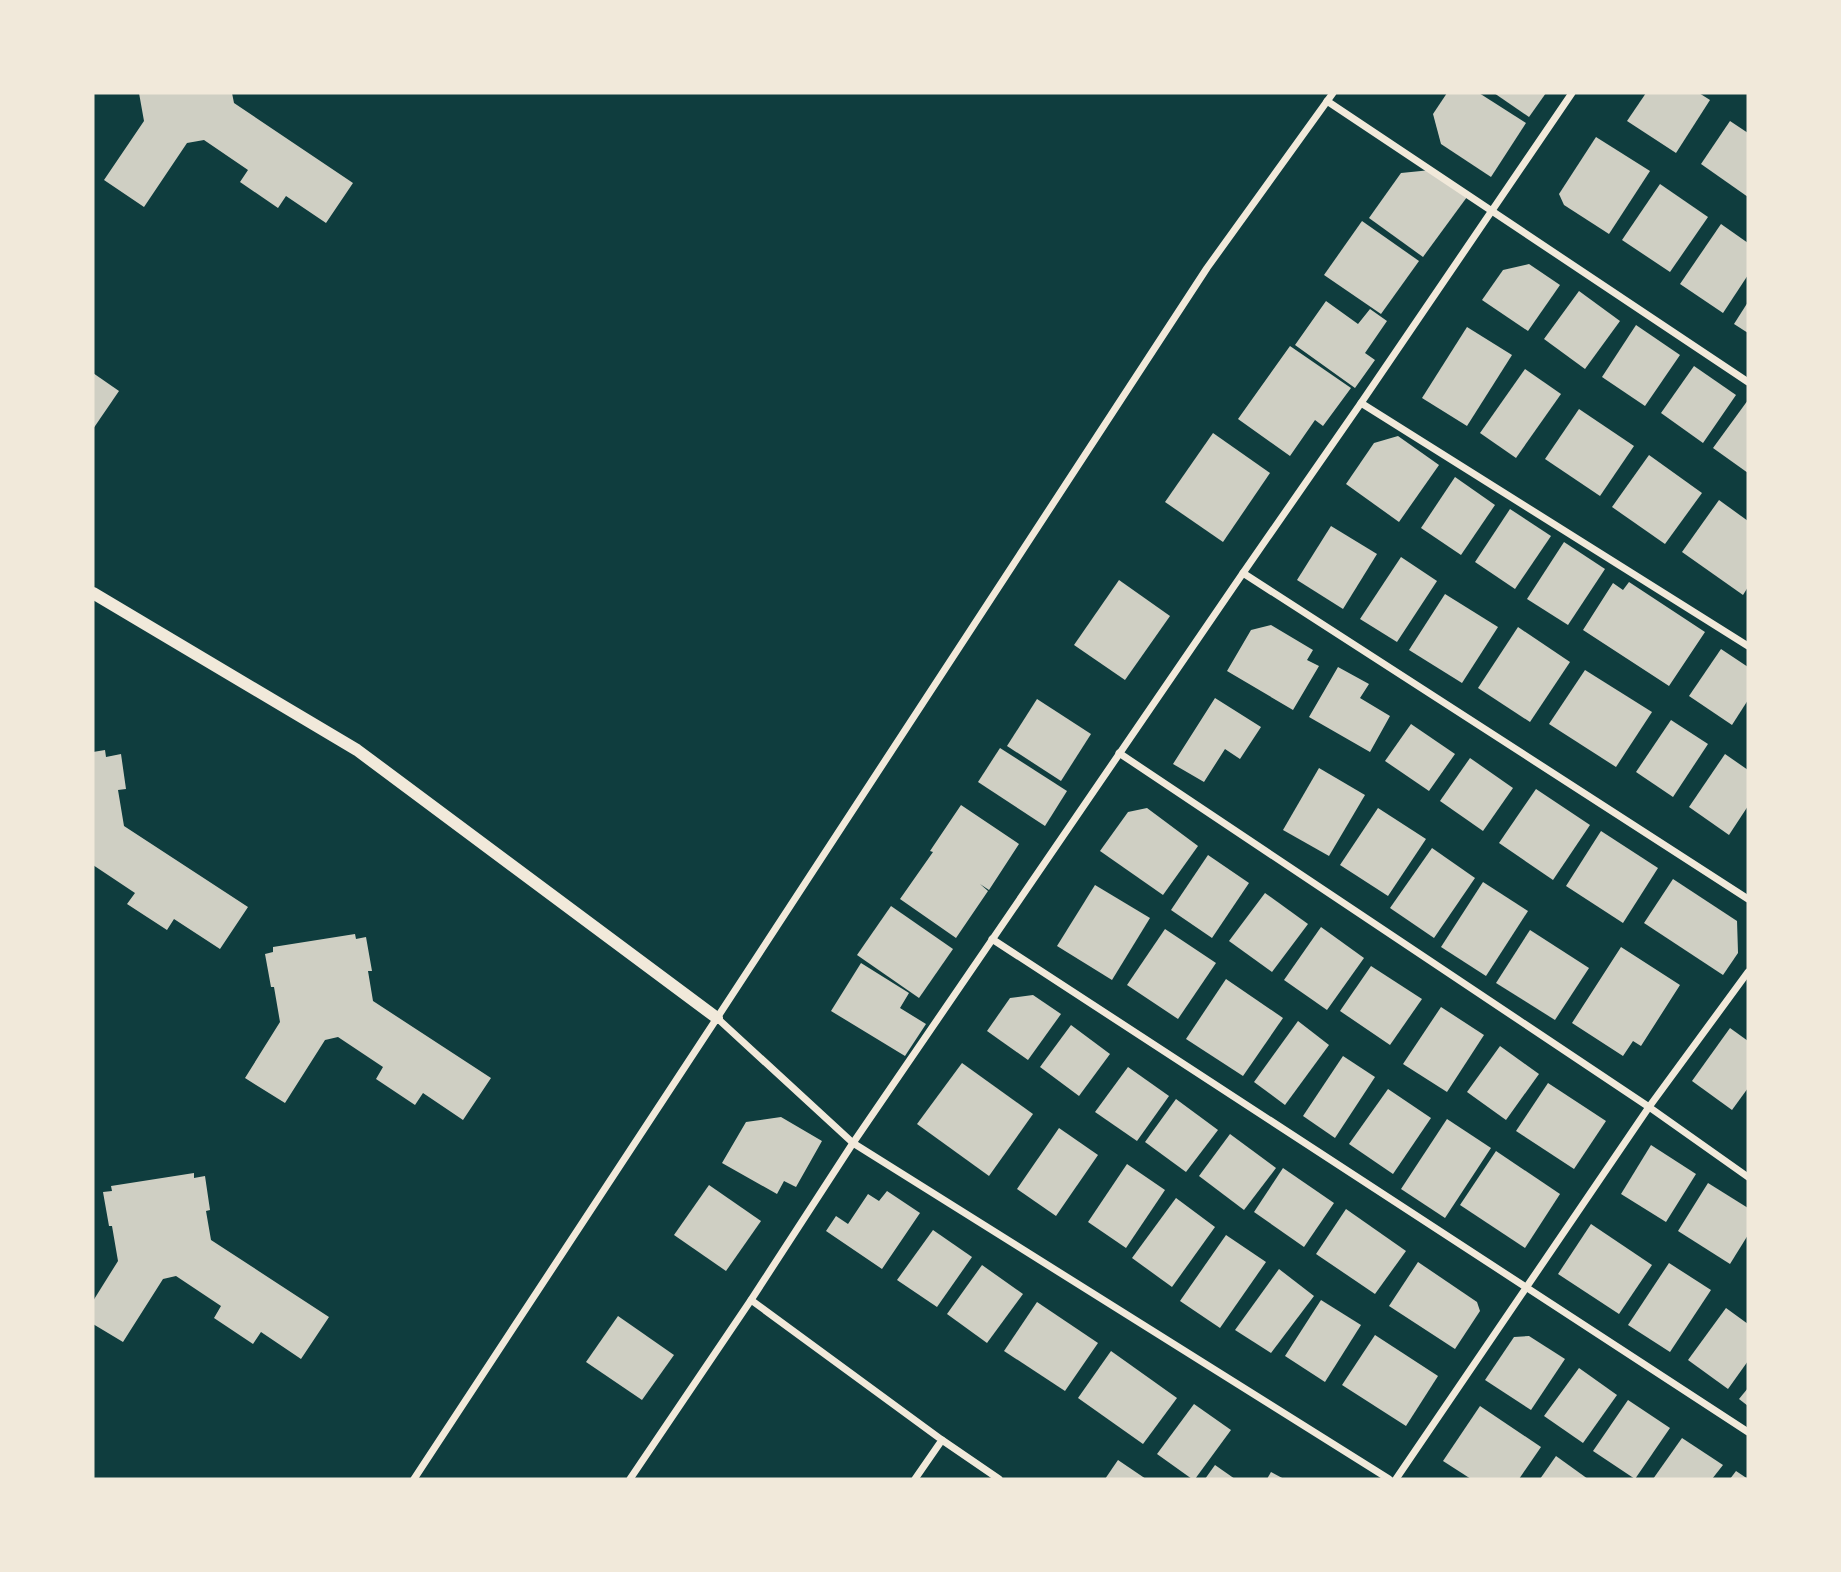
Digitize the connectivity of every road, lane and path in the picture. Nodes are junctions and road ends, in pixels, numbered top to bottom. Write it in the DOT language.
graph roads {
  1 [pos="1333,93"];
  2 [pos="1572,93"];
  3 [pos="1327,101"];
  4 [pos="1491,210"];
  5 [pos="1748,382"];
  6 [pos="1362,403"];
  7 [pos="1243,573"];
  8 [pos="93,593"];
  9 [pos="1748,646"];
  10 [pos="1119,753"];
  11 [pos="1748,899"];
  12 [pos="992,939"];
  13 [pos="1748,972"];
  14 [pos="717,1018"];
  15 [pos="1649,1107"];
  16 [pos="853,1143"];
  17 [pos="1748,1177"];
  18 [pos="1526,1287"];
  19 [pos="751,1300"];
  20 [pos="1748,1432"];
  21 [pos="942,1440"];
  22 [pos="414,1479"];
  23 [pos="630,1479"];
  24 [pos="915,1479"];
  25 [pos="999,1479"];
  26 [pos="1389,1479"];
  27 [pos="1396,1479"];
  1 -- 3 [label="street"];
  2 -- 4 [label="street"];
  3 -- 4 [label="street"];
  3 -- 14 [label="street"];
  4 -- 5 [label="street"];
  4 -- 6 [label="street"];
  6 -- 7 [label="street"];
  6 -- 9 [label="street"];
  7 -- 10 [label="street"];
  7 -- 11 [label="street"];
  8 -- 14 [label="street"];
  10 -- 12 [label="street"];
  10 -- 15 [label="street"];
  12 -- 16 [label="street"];
  12 -- 18 [label="street"];
  13 -- 15 [label="street"];
  14 -- 16 [label="street"];
  14 -- 22 [label="street"];
  15 -- 17 [label="street"];
  15 -- 18 [label="street"];
  16 -- 19 [label="street"];
  16 -- 26 [label="street"];
  18 -- 20 [label="street"];
  18 -- 27 [label="street"];
  19 -- 21 [label="street"];
  19 -- 23 [label="street"];
  21 -- 24 [label="street"];
  21 -- 25 [label="street"];
}
